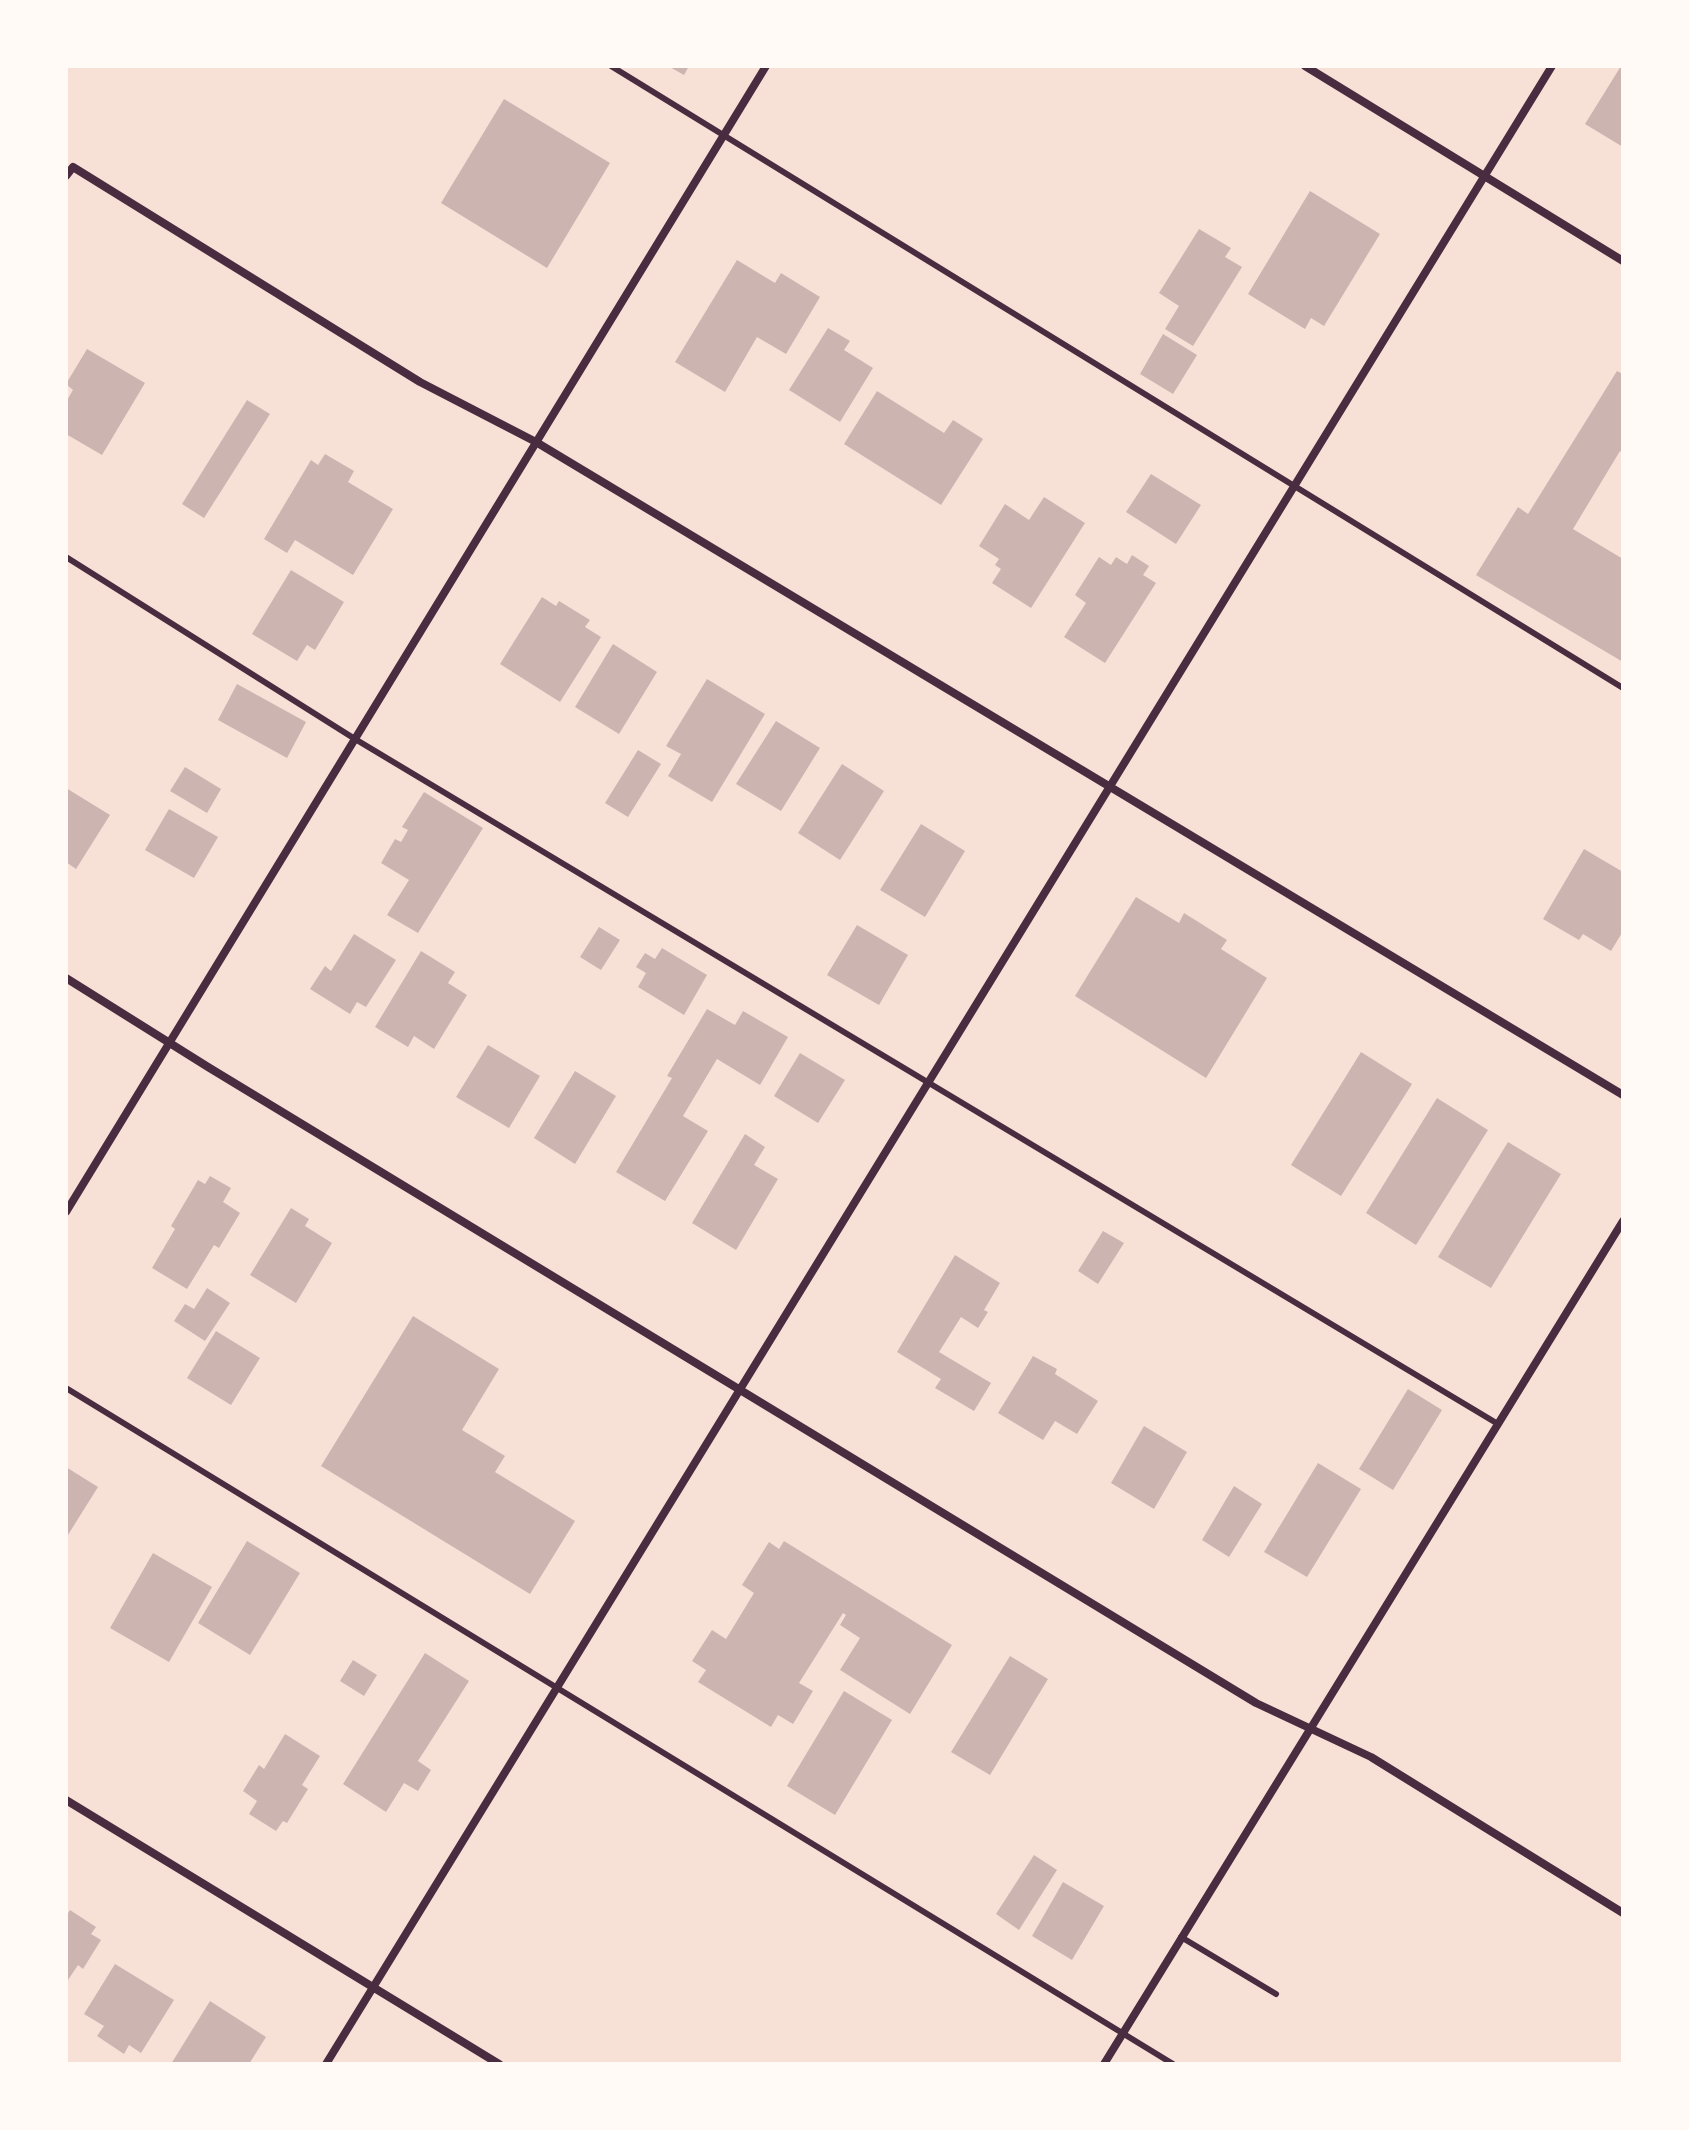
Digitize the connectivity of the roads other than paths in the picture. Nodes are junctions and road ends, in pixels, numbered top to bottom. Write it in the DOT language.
graph roads {
  1 [pos="611,66"];
  2 [pos="766,66"];
  3 [pos="1305,66"];
  4 [pos="1552,66"];
  5 [pos="725,134"];
  6 [pos="66,159"];
  7 [pos="73,167"];
  8 [pos="66,176"];
  9 [pos="1484,177"];
  10 [pos="1623,261"];
  11 [pos="536,442"];
  12 [pos="1294,488"];
  13 [pos="66,557"];
  14 [pos="1623,688"];
  15 [pos="355,739"];
  16 [pos="1110,787"];
  17 [pos="66,978"];
  18 [pos="170,1043"];
  19 [pos="927,1082"];
  20 [pos="1623,1095"];
  21 [pos="66,1212"];
  22 [pos="1623,1221"];
  23 [pos="66,1388"];
  24 [pos="740,1389"];
  25 [pos="1498,1424"];
  26 [pos="557,1688"];
  27 [pos="1309,1730"];
  28 [pos="66,1800"];
  29 [pos="1623,1913"];
  30 [pos="1181,1937"];
  31 [pos="374,1986"];
  32 [pos="1276,1994"];
  33 [pos="1123,2033"];
  34 [pos="326,2064"];
  35 [pos="499,2064"];
  36 [pos="1104,2064"];
  37 [pos="1173,2064"];
  1 -- 5 [label="lane"];
  2 -- 5 [label="street"];
  3 -- 9 [label="street"];
  4 -- 9 [label="street"];
  5 -- 11 [label="street"];
  5 -- 12 [label="lane"];
  6 -- 7 [label="lane"];
  7 -- 8 [label="street"];
  7 -- 11 [label="street"];
  9 -- 10 [label="street"];
  9 -- 12 [label="street"];
  11 -- 15 [label="street"];
  11 -- 16 [label="street"];
  12 -- 14 [label="lane"];
  12 -- 16 [label="street"];
  13 -- 15 [label="lane"];
  15 -- 18 [label="street"];
  15 -- 19 [label="lane"];
  16 -- 19 [label="street"];
  16 -- 20 [label="street"];
  17 -- 18 [label="street"];
  18 -- 21 [label="street"];
  18 -- 24 [label="street"];
  19 -- 24 [label="street"];
  19 -- 25 [label="lane"];
  22 -- 25 [label="street"];
  23 -- 26 [label="lane"];
  24 -- 26 [label="street"];
  24 -- 27 [label="street"];
  25 -- 27 [label="street"];
  26 -- 31 [label="street"];
  26 -- 33 [label="lane"];
  27 -- 29 [label="street"];
  27 -- 30 [label="street"];
  28 -- 31 [label="street"];
  30 -- 32 [label="lane"];
  30 -- 33 [label="street"];
  31 -- 34 [label="street"];
  31 -- 35 [label="street"];
  33 -- 36 [label="street"];
  33 -- 37 [label="lane"];
}
